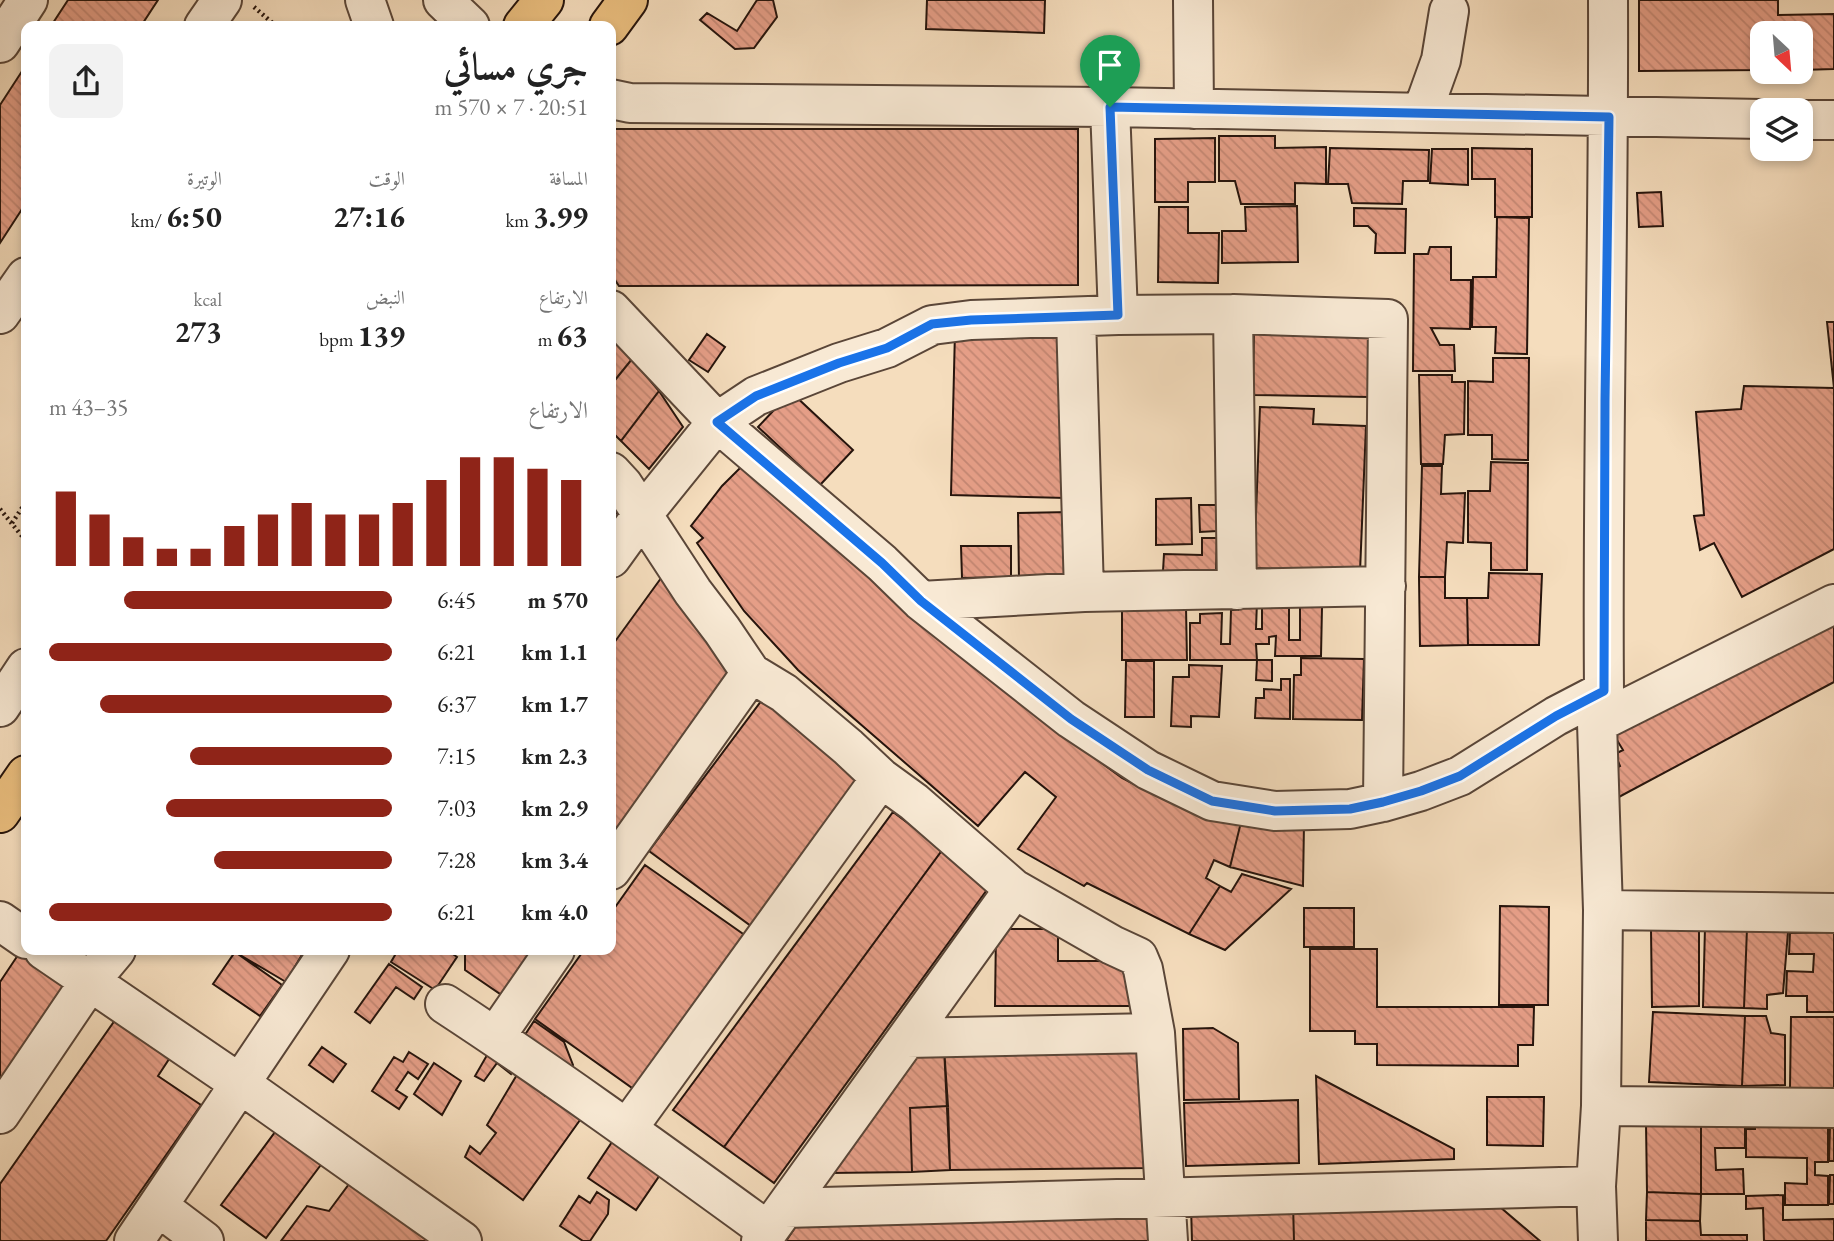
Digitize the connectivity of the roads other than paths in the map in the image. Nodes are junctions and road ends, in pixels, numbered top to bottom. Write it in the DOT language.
graph roads {
  1 [pos="28,0"];
  2 [pos="222,0"];
  3 [pos="365,0"];
  4 [pos="544,0"];
  5 [pos="628,0"];
  6 [pos="1193,0"];
  7 [pos="1608,0"];
  8 [pos="1449,12"];
  9 [pos="207,21"];
  10 [pos="372,21"];
  11 [pos="527,21"];
  12 [pos="613,21"];
  13 [pos="0,43"];
  14 [pos="616,100"];
  15 [pos="1110,107"];
  16 [pos="1194,109"];
  17 [pos="1422,113"];
  18 [pos="1609,117"];
  19 [pos="1750,119"];
  20 [pos="1813,120"];
  21 [pos="1834,120"];
  22 [pos="21,284"];
  23 [pos="0,314"];
  24 [pos="1233,314"];
  25 [pos="616,315"];
  26 [pos="1118,315"];
  27 [pos="1076,317"];
  28 [pos="717,422"];
  29 [pos="616,477"];
  30 [pos="642,515"];
  31 [pos="616,551"];
  32 [pos="1385,586"];
  33 [pos="1237,590"];
  34 [pos="1084,592"];
  35 [pos="921,601"];
  36 [pos="1834,604"];
  37 [pos="751,673"];
  38 [pos="21,676"];
  39 [pos="0,707"];
  40 [pos="1600,707"];
  41 [pos="881,778"];
  42 [pos="21,782"];
  43 [pos="1383,802"];
  44 [pos="0,813"];
  45 [pos="616,863"];
  46 [pos="1014,889"];
  47 [pos="1603,911"];
  48 [pos="1834,913"];
  49 [pos="0,921"];
  50 [pos="21,936"];
  51 [pos="51,955"];
  52 [pos="112,955"];
  53 [pos="327,955"];
  54 [pos="552,955"];
  55 [pos="90,981"];
  56 [pos="445,1004"];
  57 [pos="1155,1033"];
  58 [pos="495,1037"];
  59 [pos="907,1038"];
  60 [pos="239,1083"];
  61 [pos="1601,1106"];
  62 [pos="1834,1108"];
  63 [pos="0,1114"];
  64 [pos="627,1129"];
  65 [pos="1596,1186"];
  66 [pos="1164,1198"];
  67 [pos="159,1207"];
  68 [pos="771,1227"];
  69 [pos="134,1241"];
  70 [pos="204,1241"];
  71 [pos="462,1241"];
  72 [pos="1168,1241"];
  73 [pos="1598,1241"];
  1 -- 13 [label="street"];
  2 -- 9 [label="street"];
  3 -- 10 [label="street"];
  4 -- 11 [label="main road"];
  5 -- 12 [label="main road"];
  6 -- 16 [label="street"];
  7 -- 18 [label="street"];
  8 -- 17 [label="street"];
  14 -- 15 [label="street"];
  15 -- 16 [label="street"];
  15 -- 26 [label="street"];
  16 -- 17 [label="street"];
  17 -- 18 [label="street"];
  18 -- 19 [label="street"];
  18 -- 40 [label="street"];
  20 -- 21 [label="street"];
  22 -- 23 [label="street"];
  24 -- 26 [label="street"];
  24 -- 32 [label="street"];
  24 -- 33 [label="street"];
  25 -- 28 [label="street"];
  26 -- 27 [label="street"];
  27 -- 28 [label="street"];
  27 -- 34 [label="street"];
  28 -- 30 [label="street"];
  28 -- 35 [label="street"];
  29 -- 30 [label="street"];
  30 -- 31 [label="street"];
  30 -- 37 [label="street"];
  32 -- 33 [label="street"];
  32 -- 43 [label="street"];
  33 -- 34 [label="street"];
  34 -- 35 [label="street"];
  35 -- 43 [label="street"];
  36 -- 40 [label="street"];
  37 -- 41 [label="street"];
  37 -- 45 [label="street"];
  38 -- 39 [label="street"];
  40 -- 43 [label="street"];
  40 -- 47 [label="street"];
  41 -- 46 [label="street"];
  41 -- 64 [label="street"];
  42 -- 44 [label="main road"];
  46 -- 57 [label="street"];
  46 -- 59 [label="street"];
  47 -- 48 [label="street"];
  47 -- 61 [label="street"];
  49 -- 50 [label="street"];
  51 -- 55 [label="street"];
  52 -- 55 [label="street"];
  53 -- 60 [label="street"];
  54 -- 58 [label="street"];
  55 -- 60 [label="street"];
  55 -- 63 [label="street"];
  56 -- 58 [label="street"];
  57 -- 59 [label="street"];
  57 -- 66 [label="street"];
  58 -- 64 [label="street"];
  59 -- 68 [label="street"];
  60 -- 67 [label="street"];
  60 -- 71 [label="street"];
  61 -- 62 [label="street"];
  61 -- 65 [label="street"];
  64 -- 68 [label="street"];
  65 -- 66 [label="street"];
  65 -- 73 [label="street"];
  66 -- 68 [label="street"];
  66 -- 72 [label="street"];
  67 -- 69 [label="street"];
  67 -- 70 [label="street"];
}
